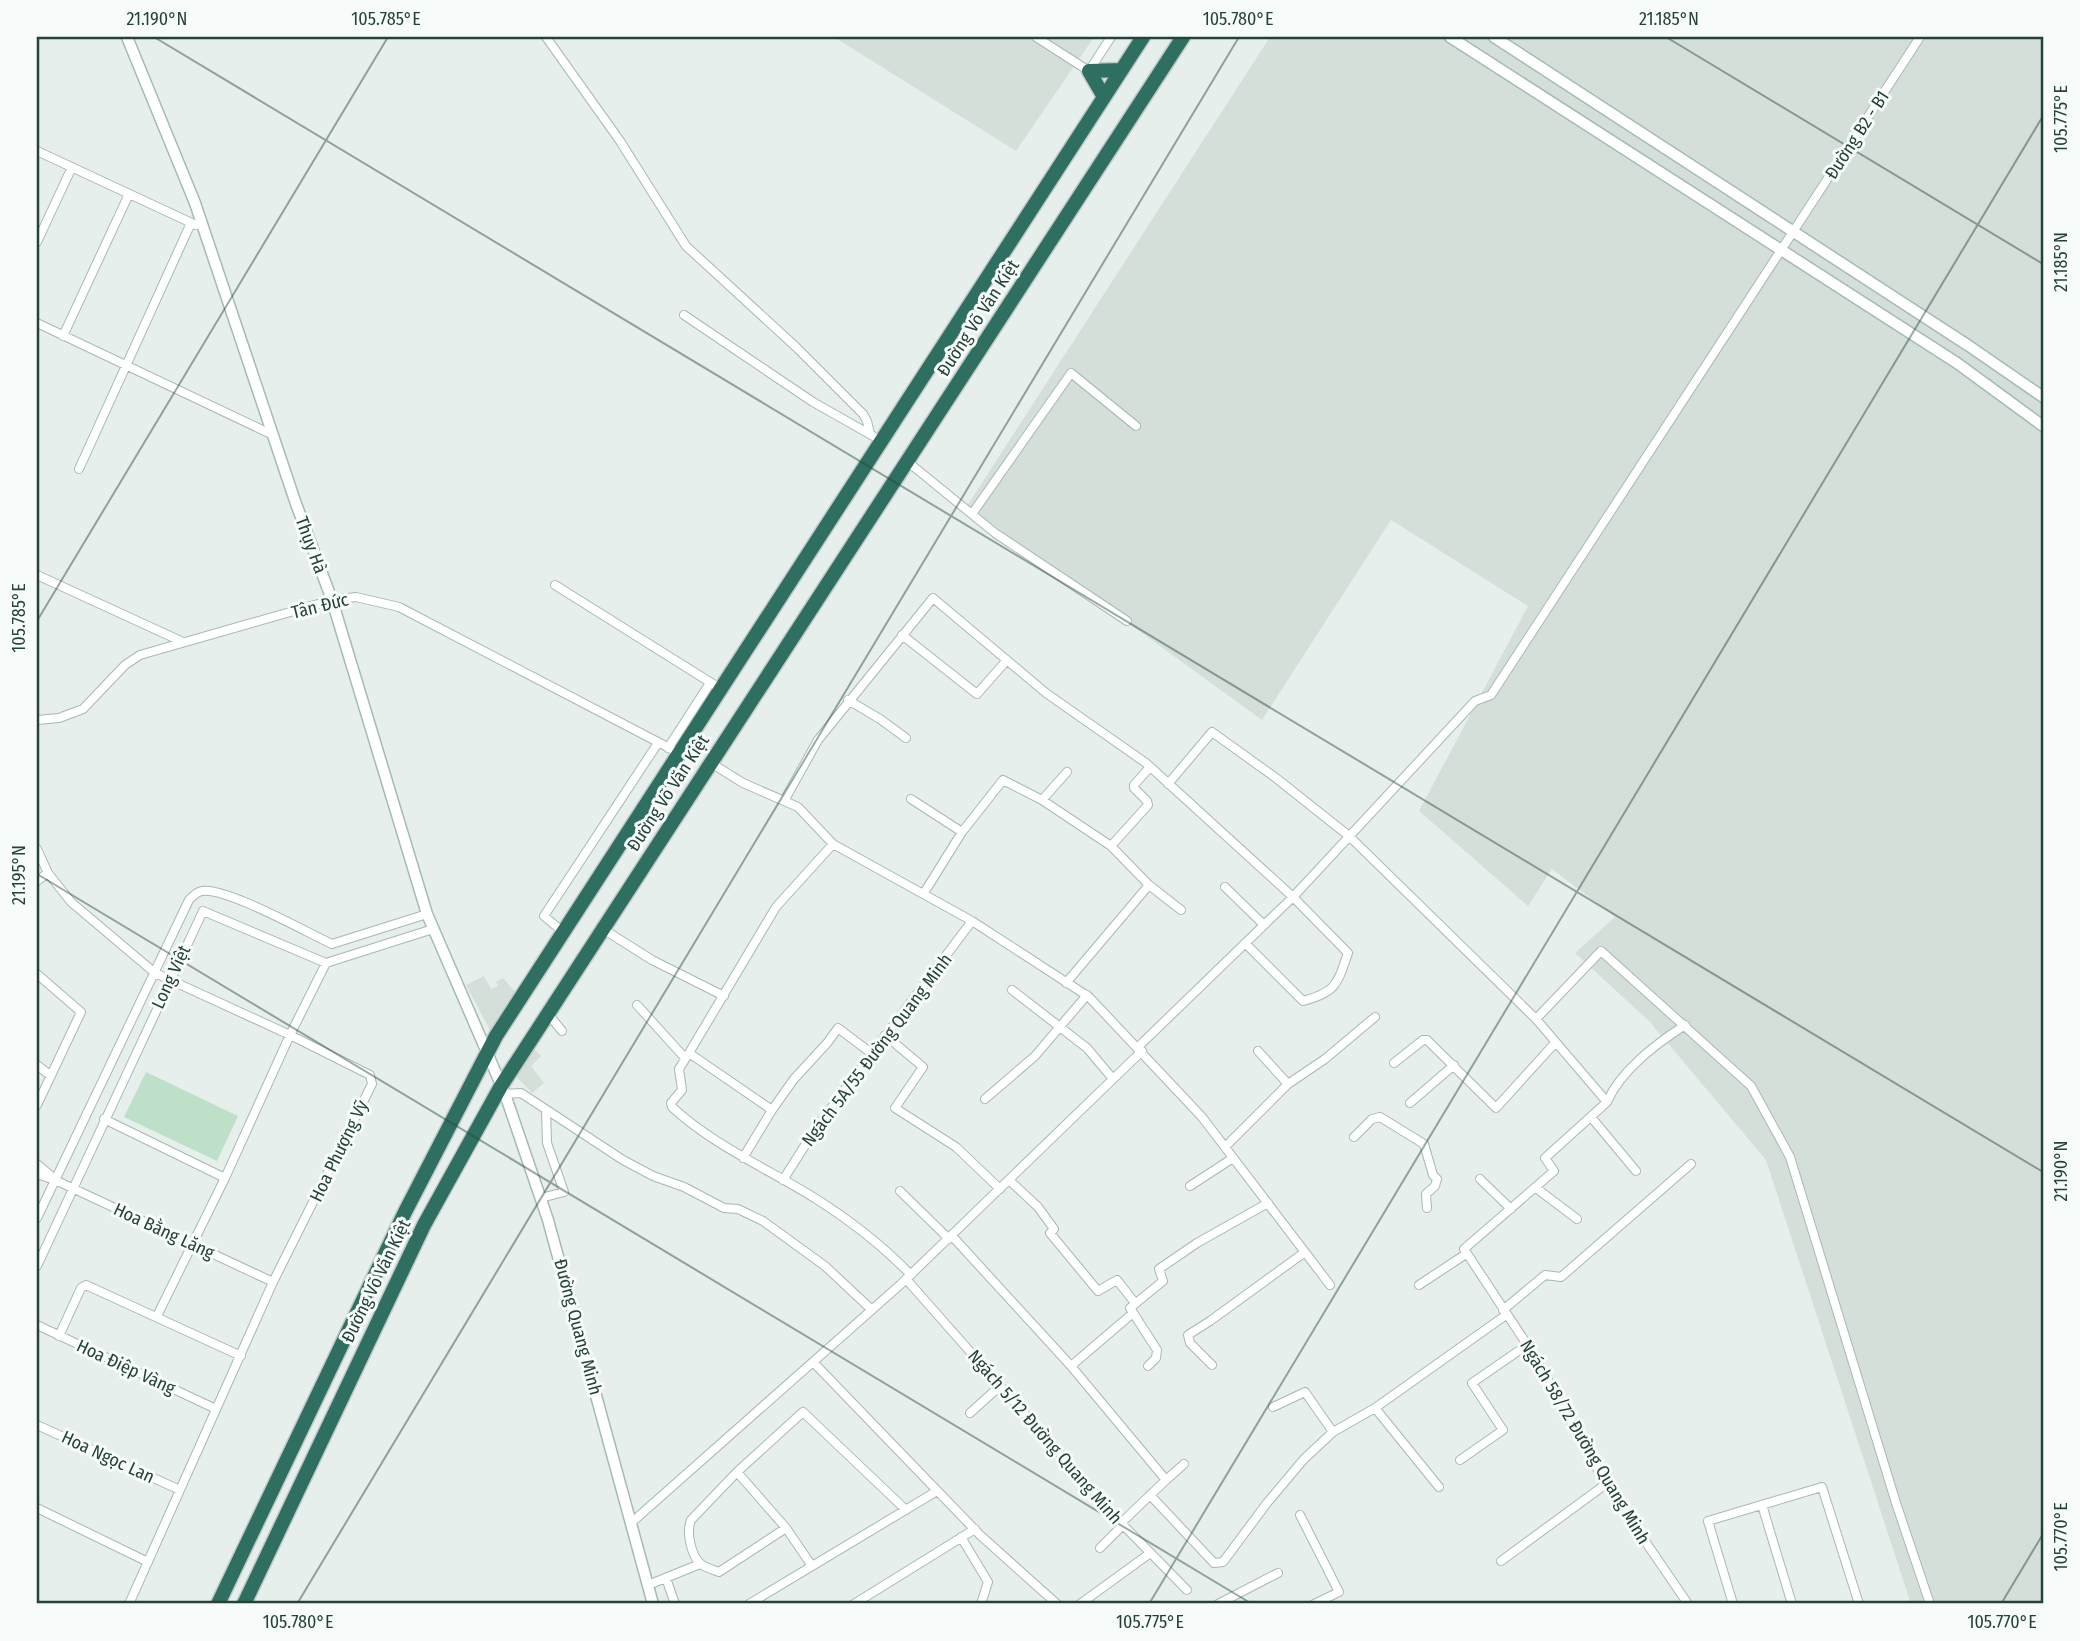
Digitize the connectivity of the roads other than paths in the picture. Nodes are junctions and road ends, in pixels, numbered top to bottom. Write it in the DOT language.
graph roads {
  1 [pos="127,37"];
  2 [pos="546,37"];
  3 [pos="1035,37"];
  4 [pos="1111,37"];
  5 [pos="1132,37"];
  6 [pos="1143,37"];
  7 [pos="1183,37"];
  8 [pos="1450,37"];
  9 [pos="1494,37"];
  10 [pos="1920,37"];
  11 [pos="1116,70"];
  12 [pos="1089,71"];
  13 [pos="1101,93"];
  14 [pos="37,151"];
  15 [pos="72,167"];
  16 [pos="130,194"];
  17 [pos="191,223"];
  18 [pos="204,229"];
  19 [pos="1792,232"];
  20 [pos="37,242"];
  21 [pos="1782,250"];
  22 [pos="684,315"];
  23 [pos="37,323"];
  24 [pos="63,336"];
  25 [pos="127,366"];
  26 [pos="2043,397"];
  27 [pos="1136,426"];
  28 [pos="2043,426"];
  29 [pos="273,435"];
  30 [pos="876,438"];
  31 [pos="908,462"];
  32 [pos="79,469"];
  33 [pos="972,514"];
  34 [pos="37,575"];
  35 [pos="555,585"];
  36 [pos="332,600"];
  37 [pos="1126,621"];
  38 [pos="902,635"];
  39 [pos="183,642"];
  40 [pos="1007,660"];
  41 [pos="715,686"];
  42 [pos="848,701"];
  43 [pos="37,720"];
  44 [pos="906,738"];
  45 [pos="658,743"];
  46 [pos="674,751"];
  47 [pos="711,763"];
  48 [pos="1150,767"];
  49 [pos="1067,772"];
  50 [pos="1168,784"];
  51 [pos="911,799"];
  52 [pos="1042,800"];
  53 [pos="785,801"];
  54 [pos="962,832"];
  55 [pos="1349,836"];
  56 [pos="833,844"];
  57 [pos="1111,846"];
  58 [pos="37,849"];
  59 [pos="48,873"];
  60 [pos="37,881"];
  61 [pos="1149,886"];
  62 [pos="1225,887"];
  63 [pos="200,891"];
  64 [pos="924,893"];
  65 [pos="1293,897"];
  66 [pos="1181,910"];
  67 [pos="203,911"];
  68 [pos="426,914"];
  69 [pos="972,921"];
  70 [pos="1264,925"];
  71 [pos="433,929"];
  72 [pos="603,929"];
  73 [pos="563,932"];
  74 [pos="1245,943"];
  75 [pos="326,963"];
  76 [pos="155,973"];
  77 [pos="37,974"];
  78 [pos="169,980"];
  79 [pos="1066,983"];
  80 [pos="1012,990"];
  81 [pos="1087,995"];
  82 [pos="724,996"];
  83 [pos="637,1005"];
  84 [pos="548,1014"];
  85 [pos="1375,1017"];
  86 [pos="1536,1019"];
  87 [pos="1685,1026"];
  88 [pos="1061,1027"];
  89 [pos="562,1031"];
  90 [pos="290,1035"];
  91 [pos="885,1035"];
  92 [pos="1555,1043"];
  93 [pos="1140,1049"];
  94 [pos="1258,1051"];
  95 [pos="871,1053"];
  96 [pos="486,1055"];
  97 [pos="687,1055"];
  98 [pos="1394,1063"];
  99 [pos="37,1065"];
  100 [pos="1454,1065"];
  101 [pos="51,1076"];
  102 [pos="1113,1079"];
  103 [pos="1288,1084"];
  104 [pos="503,1090"];
  105 [pos="985,1099"];
  106 [pos="1607,1102"];
  107 [pos="1410,1103"];
  108 [pos="37,1105"];
  109 [pos="547,1110"];
  110 [pos="772,1110"];
  111 [pos="1591,1117"];
  112 [pos="104,1119"];
  113 [pos="1354,1137"];
  114 [pos="1225,1147"];
  115 [pos="743,1158"];
  116 [pos="1233,1158"];
  117 [pos="37,1164"];
  118 [pos="1691,1164"];
  119 [pos="1636,1171"];
  120 [pos="37,1174"];
  121 [pos="225,1178"];
  122 [pos="1480,1179"];
  123 [pos="55,1180"];
  124 [pos="1009,1180"];
  125 [pos="783,1181"];
  126 [pos="1190,1186"];
  127 [pos="72,1188"];
  128 [pos="1536,1188"];
  129 [pos="1000,1189"];
  130 [pos="900,1191"];
  131 [pos="541,1198"];
  132 [pos="1268,1203"];
  133 [pos="1427,1208"];
  134 [pos="1511,1209"];
  135 [pos="37,1219"];
  136 [pos="1577,1219"];
  137 [pos="951,1237"];
  138 [pos="191,1244"];
  139 [pos="1305,1252"];
  140 [pos="1466,1254"];
  141 [pos="37,1266"];
  142 [pos="908,1277"];
  143 [pos="273,1282"];
  144 [pos="1419,1285"];
  145 [pos="1330,1286"];
  146 [pos="1135,1303"];
  147 [pos="872,1310"];
  148 [pos="1505,1312"];
  149 [pos="1133,1313"];
  150 [pos="157,1315"];
  151 [pos="37,1325"];
  152 [pos="59,1336"];
  153 [pos="1527,1345"];
  154 [pos="241,1356"];
  155 [pos="814,1363"];
  156 [pos="1212,1365"];
  157 [pos="1071,1366"];
  158 [pos="1148,1366"];
  159 [pos="1000,1386"];
  160 [pos="1273,1407"];
  161 [pos="1375,1408"];
  162 [pos="216,1409"];
  163 [pos="970,1413"];
  164 [pos="37,1425"];
  165 [pos="1333,1432"];
  166 [pos="1461,1460"];
  167 [pos="1184,1464"];
  168 [pos="737,1472"];
  169 [pos="1166,1480"];
  170 [pos="1606,1484"];
  171 [pos="1439,1486"];
  172 [pos="180,1490"];
  173 [pos="937,1491"];
  174 [pos="1150,1495"];
  175 [pos="1762,1505"];
  176 [pos="37,1508"];
  177 [pos="906,1510"];
  178 [pos="1300,1515"];
  179 [pos="631,1523"];
  180 [pos="1122,1524"];
  181 [pos="786,1528"];
  182 [pos="975,1529"];
  183 [pos="961,1537"];
  184 [pos="1100,1548"];
  185 [pos="1149,1554"];
  186 [pos="1501,1560"];
  187 [pos="148,1562"];
  188 [pos="700,1564"];
  189 [pos="812,1566"];
  190 [pos="1278,1573"];
  191 [pos="666,1578"];
  192 [pos="648,1585"];
  193 [pos="1187,1590"];
  194 [pos="129,1604"];
  195 [pos="218,1604"];
  196 [pos="244,1604"];
  197 [pos="653,1604"];
  198 [pos="675,1604"];
  199 [pos="750,1604"];
  200 [pos="854,1604"];
  201 [pos="981,1604"];
  202 [pos="1057,1604"];
  203 [pos="1080,1604"];
  204 [pos="1218,1604"];
  205 [pos="1314,1604"];
  206 [pos="1688,1604"];
  207 [pos="1733,1604"];
  208 [pos="1793,1604"];
  209 [pos="1859,1604"];
  210 [pos="1930,1604"];
  1 -- 18 [label="street, Thụy Hà"];
  2 -- 30 [label="street"];
  3 -- 12 [label="street"];
  4 -- 12 [label="street"];
  5 -- 11 [label="highway"];
  6 -- 11 [label="highway, Đường Võ Văn Kiệt"];
  7 -- 31 [label="highway, Đường Võ Văn Kiệt"];
  8 -- 21 [label="street"];
  9 -- 19 [label="street"];
  10 -- 19 [label="street, Đường B2 - B1"];
  11 -- 12 [label="highway"];
  11 -- 13 [label="highway, Đường Võ Văn Kiệt"];
  12 -- 13 [label="highway"];
  13 -- 30 [label="highway, Đường Võ Văn Kiệt"];
  14 -- 15 [label="street"];
  15 -- 16 [label="street"];
  15 -- 20 [label="street"];
  16 -- 17 [label="street"];
  16 -- 24 [label="street"];
  17 -- 18 [label="street"];
  17 -- 25 [label="street"];
  18 -- 29 [label="street, Thụy Hà"];
  19 -- 21 [label="street, Đường B2 - B1"];
  19 -- 26 [label="street"];
  21 -- 28 [label="street"];
  21 -- 55 [label="street, Đường B2 - B1"];
  22 -- 30 [label="street"];
  23 -- 24 [label="street"];
  24 -- 25 [label="street"];
  25 -- 29 [label="street"];
  25 -- 32 [label="street"];
  27 -- 33 [label="street"];
  29 -- 36 [label="street, Thụy Hà"];
  30 -- 41 [label="highway, Đường Võ Văn Kiệt"];
  31 -- 33 [label="street"];
  31 -- 47 [label="highway, Đường Võ Văn Kiệt"];
  33 -- 37 [label="street"];
  34 -- 39 [label="street"];
  35 -- 41 [label="street"];
  36 -- 39 [label="street, Tân Đức"];
  36 -- 45 [label="street, Tân Đức"];
  36 -- 68 [label="street, Thụy Hà"];
  38 -- 40 [label="street"];
  38 -- 40 [label="street"];
  38 -- 42 [label="street"];
  39 -- 43 [label="street, Tân Đức"];
  40 -- 48 [label="street"];
  41 -- 46 [label="highway, Đường Võ Văn Kiệt"];
  42 -- 44 [label="street"];
  42 -- 53 [label="street"];
  45 -- 46 [label="street, Tân Đức"];
  45 -- 73 [label="street"];
  46 -- 73 [label="highway, Đường Võ Văn Kiệt"];
  47 -- 53 [label="street"];
  47 -- 72 [label="highway, Đường Võ Văn Kiệt"];
  48 -- 50 [label="street"];
  48 -- 57 [label="street"];
  49 -- 52 [label="street"];
  50 -- 55 [label="street"];
  50 -- 65 [label="street"];
  51 -- 54 [label="street"];
  52 -- 54 [label="street"];
  52 -- 57 [label="street"];
  53 -- 56 [label="street"];
  54 -- 64 [label="street"];
  55 -- 65 [label="street, Đường B2 - B1"];
  55 -- 86 [label="street"];
  56 -- 64 [label="street"];
  56 -- 82 [label="street"];
  57 -- 61 [label="street"];
  58 -- 59 [label="street, Hoa Phượng Vỹ"];
  59 -- 60 [label="street"];
  59 -- 76 [label="street, Hoa Phượng Vỹ"];
  61 -- 66 [label="street"];
  61 -- 79 [label="street"];
  62 -- 70 [label="street"];
  63 -- 67 [label="street"];
  63 -- 68 [label="street"];
  63 -- 76 [label="street, Long Việt"];
  64 -- 69 [label="street"];
  65 -- 70 [label="street, Đường B2 - B1"];
  65 -- 74 [label="street"];
  67 -- 75 [label="street"];
  67 -- 78 [label="street, Long Việt"];
  68 -- 71 [label="street, Thụy Hà"];
  69 -- 79 [label="street"];
  69 -- 91 [label="street, Ngách 5A/55 Đường Quang Minh"];
  70 -- 74 [label="street, Đường B2 - B1"];
  71 -- 75 [label="street"];
  71 -- 96 [label="street, Thụy Hà"];
  72 -- 82 [label="street"];
  72 -- 84 [label="highway, Đường Võ Văn Kiệt"];
  73 -- 96 [label="highway, Đường Võ Văn Kiệt"];
  74 -- 93 [label="street, Đường B2 - B1"];
  75 -- 90 [label="street"];
  76 -- 78 [label="street, Hoa Phượng Vỹ"];
  76 -- 123 [label="street, Long Việt"];
  77 -- 101 [label="street"];
  78 -- 90 [label="street, Hoa Phượng Vỹ"];
  78 -- 112 [label="street, Long Việt"];
  79 -- 81 [label="street"];
  80 -- 88 [label="street"];
  81 -- 88 [label="street"];
  81 -- 93 [label="street"];
  82 -- 97 [label="street"];
  83 -- 97 [label="street"];
  84 -- 89 [label="street"];
  84 -- 104 [label="highway, Đường Võ Văn Kiệt"];
  85 -- 103 [label="street"];
  86 -- 87 [label="street"];
  86 -- 92 [label="street"];
  87 -- 106 [label="street"];
  87 -- 210 [label="street"];
  88 -- 102 [label="street"];
  88 -- 105 [label="street"];
  90 -- 121 [label="street"];
  90 -- 143 [label="street, Hoa Phượng Vỹ"];
  91 -- 95 [label="street, Ngách 5A/55 Đường Quang Minh"];
  91 -- 129 [label="street"];
  92 -- 100 [label="street"];
  92 -- 106 [label="street"];
  93 -- 102 [label="street, Đường B2 - B1"];
  93 -- 114 [label="street"];
  94 -- 103 [label="street"];
  95 -- 110 [label="street"];
  95 -- 125 [label="street, Ngách 5A/55 Đường Quang Minh"];
  96 -- 104 [label="street, Đường Quang Minh"];
  96 -- 195 [label="highway, Đường Võ Văn Kiệt"];
  97 -- 110 [label="street"];
  97 -- 115 [label="street, Ngách 5/12 Đường Quang Minh"];
  98 -- 100 [label="street"];
  99 -- 101 [label="street"];
  100 -- 107 [label="street"];
  101 -- 108 [label="street"];
  102 -- 124 [label="street, Đường B2 - B1"];
  103 -- 114 [label="street"];
  104 -- 109 [label="street"];
  104 -- 131 [label="street, Đường Quang Minh"];
  104 -- 196 [label="highway, Đường Võ Văn Kiệt"];
  106 -- 111 [label="street"];
  109 -- 131 [label="street"];
  109 -- 147 [label="street"];
  110 -- 115 [label="street"];
  111 -- 119 [label="street"];
  111 -- 128 [label="street"];
  112 -- 121 [label="street"];
  112 -- 127 [label="street, Long Việt"];
  113 -- 133 [label="street"];
  114 -- 116 [label="street"];
  115 -- 125 [label="street, Ngách 5/12 Đường Quang Minh"];
  116 -- 126 [label="street"];
  116 -- 132 [label="street"];
  117 -- 123 [label="street, Hoa Bằng Lăng"];
  118 -- 148 [label="street"];
  120 -- 123 [label="street, Hoa Bằng Lăng"];
  121 -- 138 [label="street"];
  122 -- 134 [label="street"];
  123 -- 127 [label="street, Hoa Bằng Lăng"];
  123 -- 135 [label="street, Long Việt"];
  124 -- 129 [label="street, Đường B2 - B1"];
  124 -- 146 [label="street"];
  125 -- 142 [label="street, Ngách 5/12 Đường Quang Minh"];
  127 -- 138 [label="street, Hoa Bằng Lăng"];
  127 -- 141 [label="street, Long Việt"];
  128 -- 134 [label="street"];
  128 -- 136 [label="street"];
  129 -- 137 [label="street, Đường B2 - B1"];
  130 -- 137 [label="street"];
  131 -- 179 [label="street, Đường Quang Minh"];
  132 -- 139 [label="street"];
  132 -- 146 [label="street"];
  134 -- 140 [label="street"];
  137 -- 142 [label="street, Đường B2 - B1"];
  137 -- 157 [label="street"];
  138 -- 143 [label="street, Hoa Bằng Lăng"];
  138 -- 150 [label="street"];
  139 -- 145 [label="street"];
  139 -- 156 [label="street"];
  140 -- 144 [label="street"];
  140 -- 148 [label="street, Ngách 58/72 Đường Quang Minh"];
  142 -- 147 [label="street, Đường B2 - B1"];
  142 -- 159 [label="street, Ngách 5/12 Đường Quang Minh"];
  143 -- 154 [label="street, Hoa Phượng Vỹ"];
  146 -- 149 [label="street"];
  147 -- 155 [label="street, Đường B2 - B1"];
  148 -- 153 [label="street, Ngách 58/72 Đường Quang Minh"];
  148 -- 161 [label="street"];
  149 -- 157 [label="street"];
  149 -- 158 [label="street"];
  150 -- 152 [label="street"];
  150 -- 154 [label="street"];
  151 -- 152 [label="street, Hoa Điệp Vàng"];
  152 -- 162 [label="street, Hoa Điệp Vàng"];
  153 -- 166 [label="street"];
  153 -- 170 [label="street, Ngách 58/72 Đường Quang Minh"];
  154 -- 162 [label="street, Hoa Phượng Vỹ"];
  155 -- 173 [label="street"];
  155 -- 179 [label="street, Đường B2 - B1"];
  157 -- 169 [label="street"];
  159 -- 163 [label="street"];
  159 -- 180 [label="street, Ngách 5/12 Đường Quang Minh"];
  160 -- 165 [label="street"];
  161 -- 165 [label="street"];
  161 -- 171 [label="street"];
  162 -- 172 [label="street, Hoa Phượng Vỹ"];
  164 -- 172 [label="street, Hoa Ngọc Lan"];
  165 -- 174 [label="street"];
  167 -- 169 [label="street"];
  168 -- 177 [label="street"];
  168 -- 181 [label="street"];
  168 -- 188 [label="street"];
  169 -- 174 [label="street"];
  170 -- 186 [label="street"];
  170 -- 206 [label="street, Ngách 58/72 Đường Quang Minh"];
  172 -- 187 [label="street, Hoa Phượng Vỹ"];
  173 -- 177 [label="street"];
  173 -- 182 [label="street"];
  174 -- 180 [label="street"];
  175 -- 207 [label="street"];
  175 -- 208 [label="street"];
  175 -- 209 [label="street"];
  176 -- 187 [label="street"];
  177 -- 189 [label="street"];
  178 -- 205 [label="street"];
  179 -- 192 [label="street, Đường Quang Minh"];
  180 -- 184 [label="street"];
  180 -- 185 [label="street, Ngách 5/12 Đường Quang Minh"];
  181 -- 188 [label="street"];
  181 -- 189 [label="street"];
  182 -- 183 [label="street"];
  182 -- 202 [label="street"];
  183 -- 200 [label="street"];
  183 -- 201 [label="street"];
  185 -- 193 [label="street, Ngách 5/12 Đường Quang Minh"];
  185 -- 203 [label="street"];
  187 -- 194 [label="street, Hoa Phượng Vỹ"];
  188 -- 191 [label="street"];
  189 -- 199 [label="street"];
  190 -- 204 [label="street"];
  191 -- 192 [label="street"];
  191 -- 198 [label="street"];
  192 -- 197 [label="street, Đường Quang Minh"];
}
